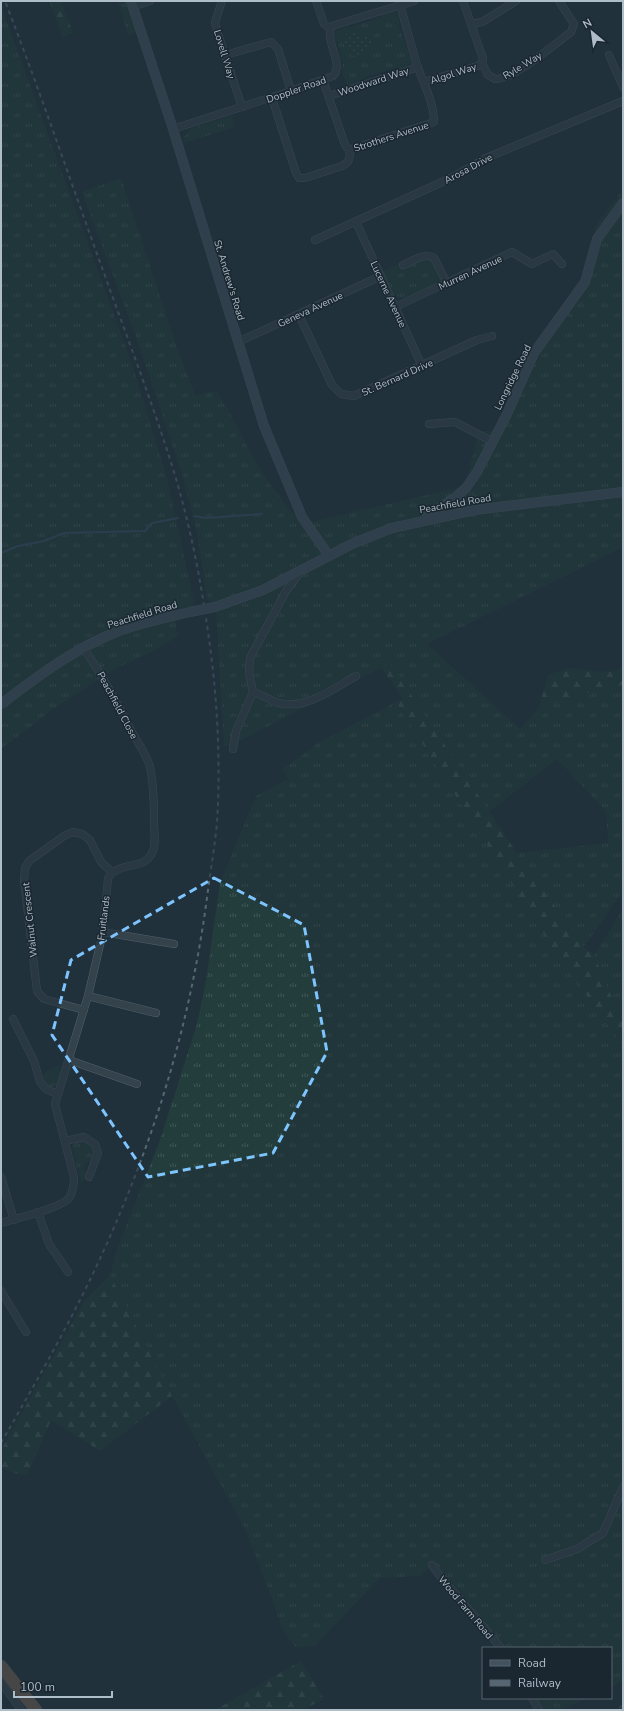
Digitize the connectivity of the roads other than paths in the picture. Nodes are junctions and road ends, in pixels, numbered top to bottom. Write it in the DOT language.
graph roads {
  1 [pos="150,1"];
  2 [pos="222,1"];
  3 [pos="316,1"];
  4 [pos="414,1"];
  5 [pos="463,1"];
  6 [pos="516,1"];
  7 [pos="559,1"];
  8 [pos="132,4"];
  9 [pos="400,5"];
  10 [pos="472,24"];
  11 [pos="330,28"];
  12 [pos="224,55"];
  13 [pos="609,55"];
  14 [pos="482,63"];
  15 [pos="418,67"];
  16 [pos="323,80"];
  17 [pos="424,82"];
  18 [pos="623,87"];
  19 [pos="291,91"];
  20 [pos="329,96"];
  21 [pos="272,98"];
  22 [pos="623,101"];
  23 [pos="242,107"];
  24 [pos="173,129"];
  25 [pos="349,150"];
  26 [pos="623,203"];
  27 [pos="356,222"];
  28 [pos="315,240"];
  29 [pos="562,264"];
  30 [pos="403,265"];
  31 [pos="381,276"];
  32 [pos="447,283"];
  33 [pos="395,307"];
  34 [pos="299,315"];
  35 [pos="492,336"];
  36 [pos="238,342"];
  37 [pos="422,366"];
  38 [pos="429,424"];
  39 [pos="493,442"];
  40 [pos="623,492"];
  41 [pos="414,522"];
  42 [pos="329,556"];
  43 [pos="301,571"];
  44 [pos="84,647"];
  45 [pos="356,676"];
  46 [pos="253,692"];
  47 [pos="1,704"];
  48 [pos="233,749"];
  49 [pos="112,872"];
  50 [pos="103,932"];
  51 [pos="174,944"];
  52 [pos="88,996"];
  53 [pos="84,1010"];
  54 [pos="156,1013"];
  55 [pos="13,1018"];
  56 [pos="69,1060"];
  57 [pos="137,1084"];
  58 [pos="57,1094"];
  59 [pos="65,1141"];
  60 [pos="1,1177"];
  61 [pos="89,1177"];
  62 [pos="38,1212"];
  63 [pos="14,1220"];
  64 [pos="1,1223"];
  65 [pos="68,1272"];
  66 [pos="1,1291"];
  67 [pos="26,1332"];
  68 [pos="623,1487"];
  69 [pos="545,1560"];
  70 [pos="432,1565"];
  71 [pos="500,1647"];
  72 [pos="1,1666"];
  73 [pos="1,1682"];
  74 [pos="532,1699"];
  75 [pos="21,1710"];
  76 [pos="36,1710"];
  77 [pos="538,1710"];
  1 -- 8 [label="street"];
  2 -- 12 [label="street, Lovell Way"];
  3 -- 11 [label="street"];
  4 -- 9 [label="street"];
  5 -- 10 [label="street, Ryle Way"];
  6 -- 10 [label="street"];
  7 -- 14 [label="street, Ryle Way"];
  8 -- 24 [label="street, St. Andrew's Road"];
  9 -- 11 [label="street"];
  9 -- 15 [label="street, Strothers Avenue"];
  10 -- 14 [label="street, Ryle Way"];
  11 -- 16 [label="street, Doppler Road"];
  12 -- 19 [label="street"];
  12 -- 23 [label="street, Lovell Way"];
  13 -- 18 [label="street"];
  14 -- 17 [label="street, Algol Way"];
  15 -- 17 [label="street, Strothers Avenue"];
  15 -- 20 [label="street, Woodward Way"];
  16 -- 19 [label="street, Doppler Road"];
  16 -- 20 [label="street, Strothers Avenue"];
  17 -- 25 [label="street, Strothers Avenue"];
  19 -- 21 [label="street, Doppler Road"];
  20 -- 25 [label="street, Strothers Avenue"];
  21 -- 23 [label="street, Doppler Road"];
  21 -- 25 [label="street"];
  22 -- 27 [label="street, Arosa Drive"];
  23 -- 24 [label="street, Doppler Road"];
  24 -- 36 [label="street, St. Andrew's Road"];
  26 -- 39 [label="street, Longridge Road"];
  27 -- 28 [label="street, Arosa Drive"];
  27 -- 31 [label="street, Lucerne Avenue"];
  29 -- 32 [label="street, Murren Avenue"];
  30 -- 32 [label="street"];
  31 -- 33 [label="street, Lucerne Avenue"];
  31 -- 34 [label="street, Geneva Avenue"];
  32 -- 33 [label="street, Murren Avenue"];
  33 -- 37 [label="street, Lucerne Avenue"];
  34 -- 36 [label="street, Geneva Avenue"];
  34 -- 37 [label="street, St. Bernard Drive"];
  35 -- 37 [label="street, St. Bernard Drive"];
  36 -- 42 [label="street, St. Andrew's Road"];
  38 -- 39 [label="street"];
  39 -- 41 [label="street, Longridge Road"];
  40 -- 41 [label="street, Peachfield Road"];
  41 -- 42 [label="street, Peachfield Road"];
  42 -- 43 [label="street, Peachfield Road"];
  43 -- 44 [label="street, Peachfield Road, bridge"];
  43 -- 46 [label="street, Peachfield Road"];
  44 -- 47 [label="street, Peachfield Road"];
  44 -- 49 [label="street, Peachfield Close"];
  45 -- 46 [label="street"];
  46 -- 48 [label="street"];
  49 -- 50 [label="street, Fruitlands"];
  49 -- 53 [label="street, Walnut Crescent"];
  50 -- 51 [label="street"];
  50 -- 52 [label="street, Fruitlands"];
  52 -- 53 [label="street, Fruitlands"];
  52 -- 54 [label="street"];
  53 -- 56 [label="street, Fruitlands"];
  55 -- 58 [label="street"];
  56 -- 57 [label="street"];
  56 -- 58 [label="street, Fruitlands"];
  58 -- 59 [label="street, Fruitlands"];
  59 -- 61 [label="street"];
  59 -- 62 [label="street, Fruitlands"];
  60 -- 63 [label="street"];
  62 -- 63 [label="street, Fruitlands"];
  62 -- 65 [label="street"];
  63 -- 64 [label="street, Fruitlands"];
  66 -- 67 [label="street"];
  68 -- 69 [label="street"];
  70 -- 71 [label="street, Wood Farm Road"];
  72 -- 76 [label="highway"];
  73 -- 75 [label="street"];
  74 -- 77 [label="street"];
}
